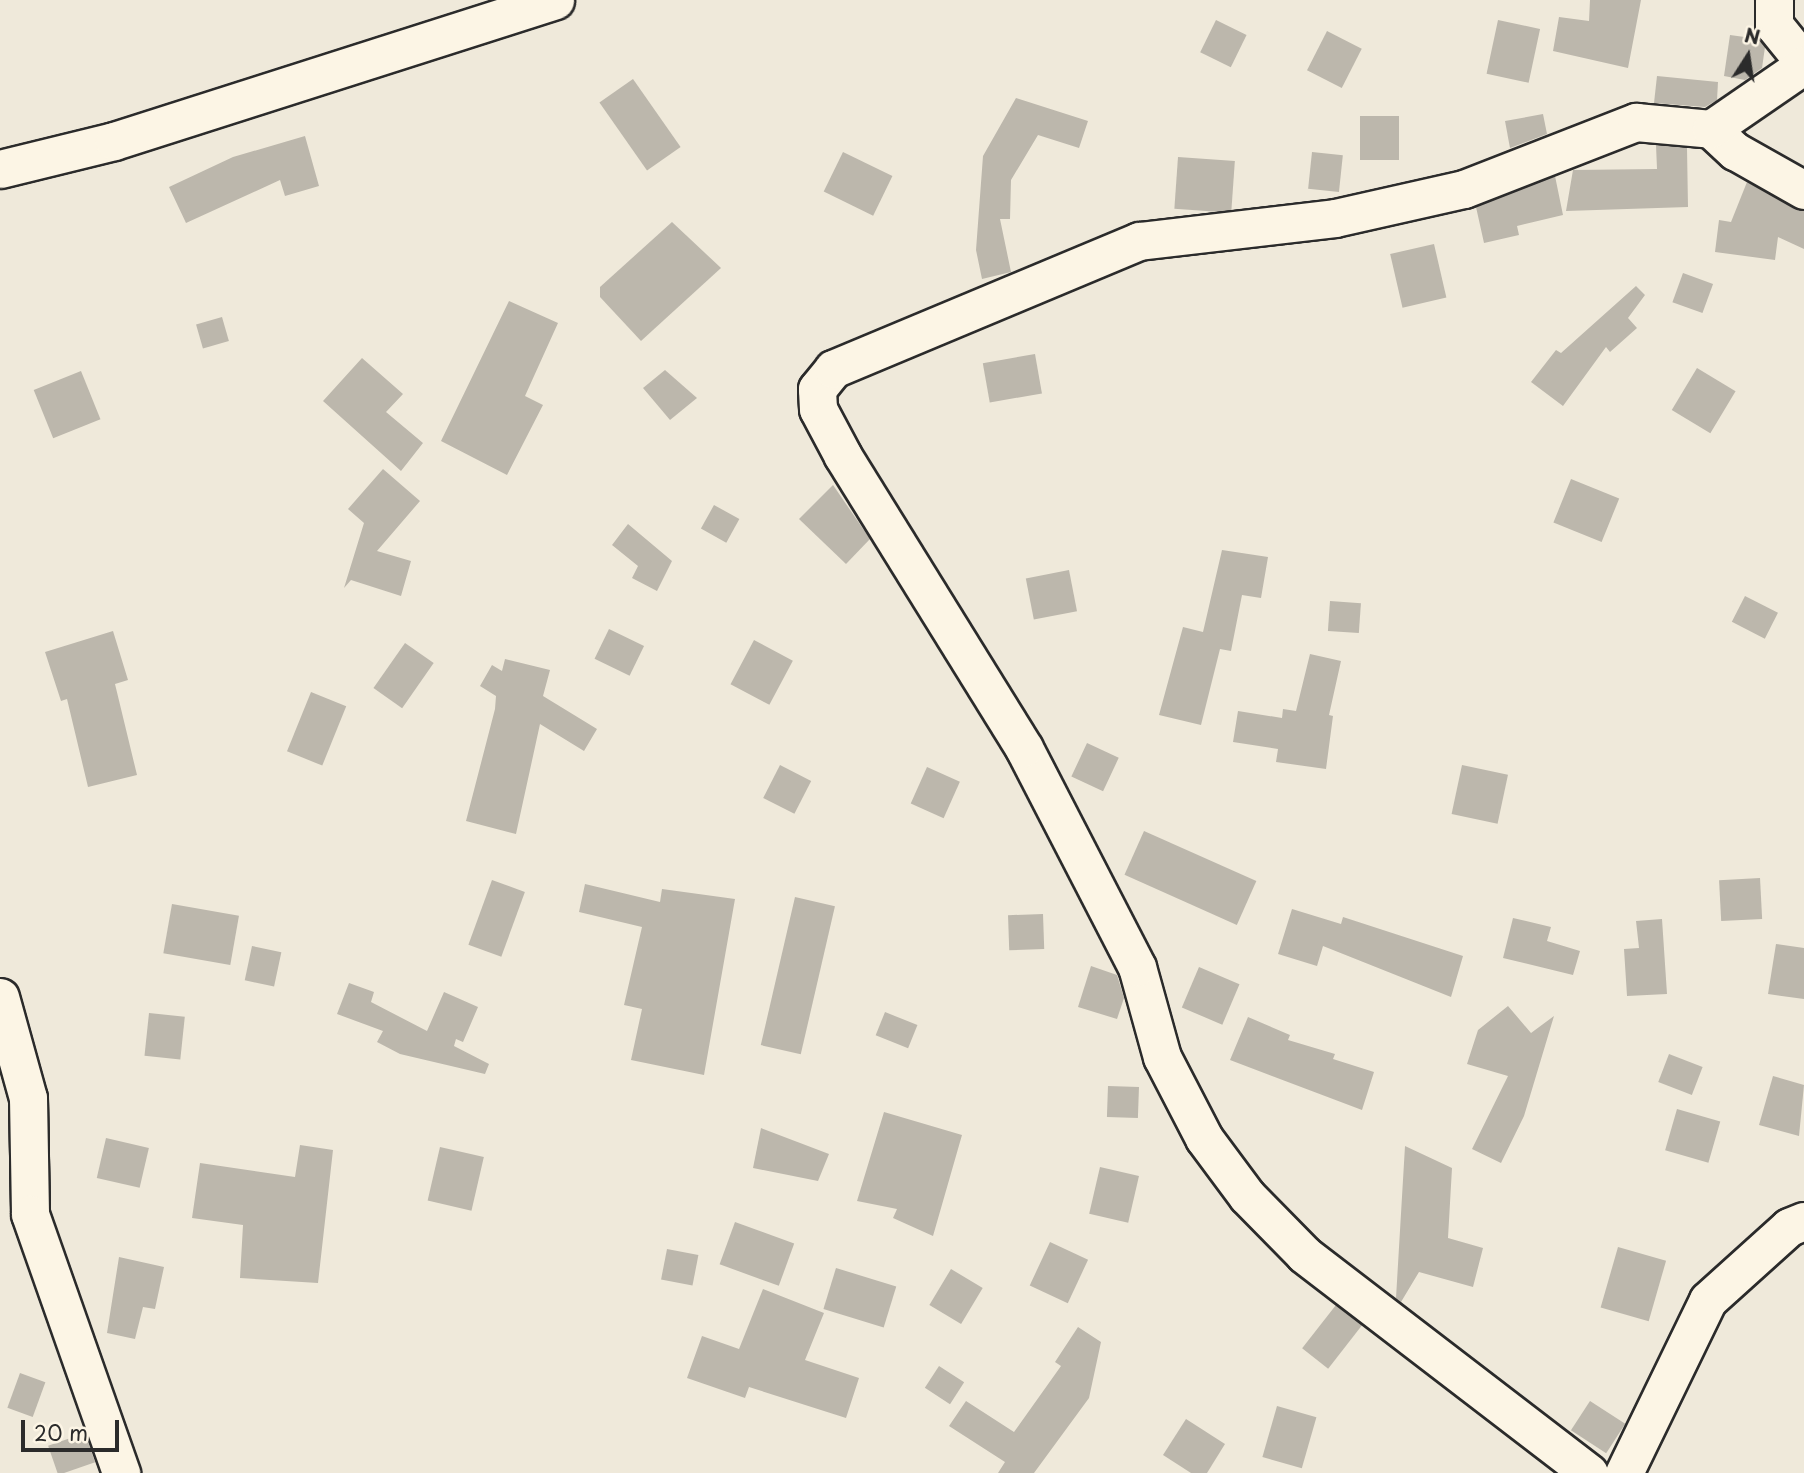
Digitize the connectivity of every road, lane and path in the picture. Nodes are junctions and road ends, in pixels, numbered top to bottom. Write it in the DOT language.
graph roads {
  1 [pos="555,0"];
  2 [pos="1774,0"];
  3 [pos="1804,63"];
  4 [pos="1712,129"];
  5 [pos="0,169"];
  6 [pos="1804,190"];
  7 [pos="2,1000"];
  8 [pos="1804,1222"];
  9 [pos="121,1473"];
  10 [pos="1589,1473"];
  11 [pos="1624,1473"];
  1 -- 5 [label="street"];
  2 -- 3 [label="street"];
  3 -- 4 [label="street"];
  4 -- 6 [label="street"];
  4 -- 10 [label="street"];
  7 -- 9 [label="street"];
  8 -- 11 [label="street"];
}
